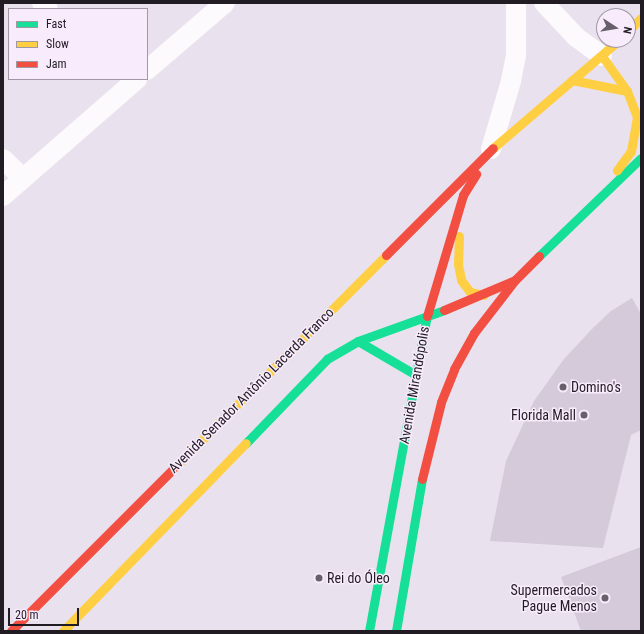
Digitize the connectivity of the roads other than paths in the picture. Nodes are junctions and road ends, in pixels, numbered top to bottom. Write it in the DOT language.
graph roads {
  1 [pos="225,3"];
  2 [pos="516,3"];
  3 [pos="544,3"];
  4 [pos="610,48"];
  5 [pos="602,56"];
  6 [pos="148,69"];
  7 [pos="572,80"];
  8 [pos="129,81"];
  9 [pos="627,91"];
  10 [pos="491,149"];
  11 [pos="641,158"];
  12 [pos="3,159"];
  13 [pos="23,178"];
  14 [pos="463,195"];
  15 [pos="3,196"];
  16 [pos="594,202"];
  17 [pos="515,280"];
  18 [pos="484,295"];
  19 [pos="426,318"];
  20 [pos="358,341"];
  21 [pos="416,375"];
  22 [pos="3,626"];
  23 [pos="10,631"];
  24 [pos="63,631"];
  25 [pos="369,631"];
  26 [pos="396,631"];
  1 -- 6 [label="street"];
  2 -- 10 [label="street"];
  3 -- 5 [label="street"];
  4 -- 5 [label="main road"];
  5 -- 7 [label="main road"];
  5 -- 9 [label="main road"];
  7 -- 9 [label="main road"];
  7 -- 10 [label="main road"];
  8 -- 13 [label="street"];
  9 -- 16 [label="main road"];
  10 -- 14 [label="main road, Avenida Mirandópolis"];
  10 -- 23 [label="main road, Avenida Senador Antônio Lacerda Franco"];
  11 -- 16 [label="main road"];
  12 -- 13 [label="street"];
  13 -- 15 [label="street"];
  14 -- 18 [label="main road"];
  14 -- 19 [label="main road, Avenida Mirandópolis"];
  16 -- 17 [label="main road"];
  17 -- 18 [label="main road"];
  17 -- 26 [label="main road, Avenida Mirandópolis"];
  18 -- 19 [label="main road"];
  19 -- 20 [label="main road"];
  19 -- 21 [label="main road, Avenida Mirandópolis"];
  20 -- 21 [label="main road"];
  20 -- 24 [label="main road"];
  21 -- 25 [label="main road, Avenida Mirandópolis"];
  22 -- 23 [label="street"];
}
